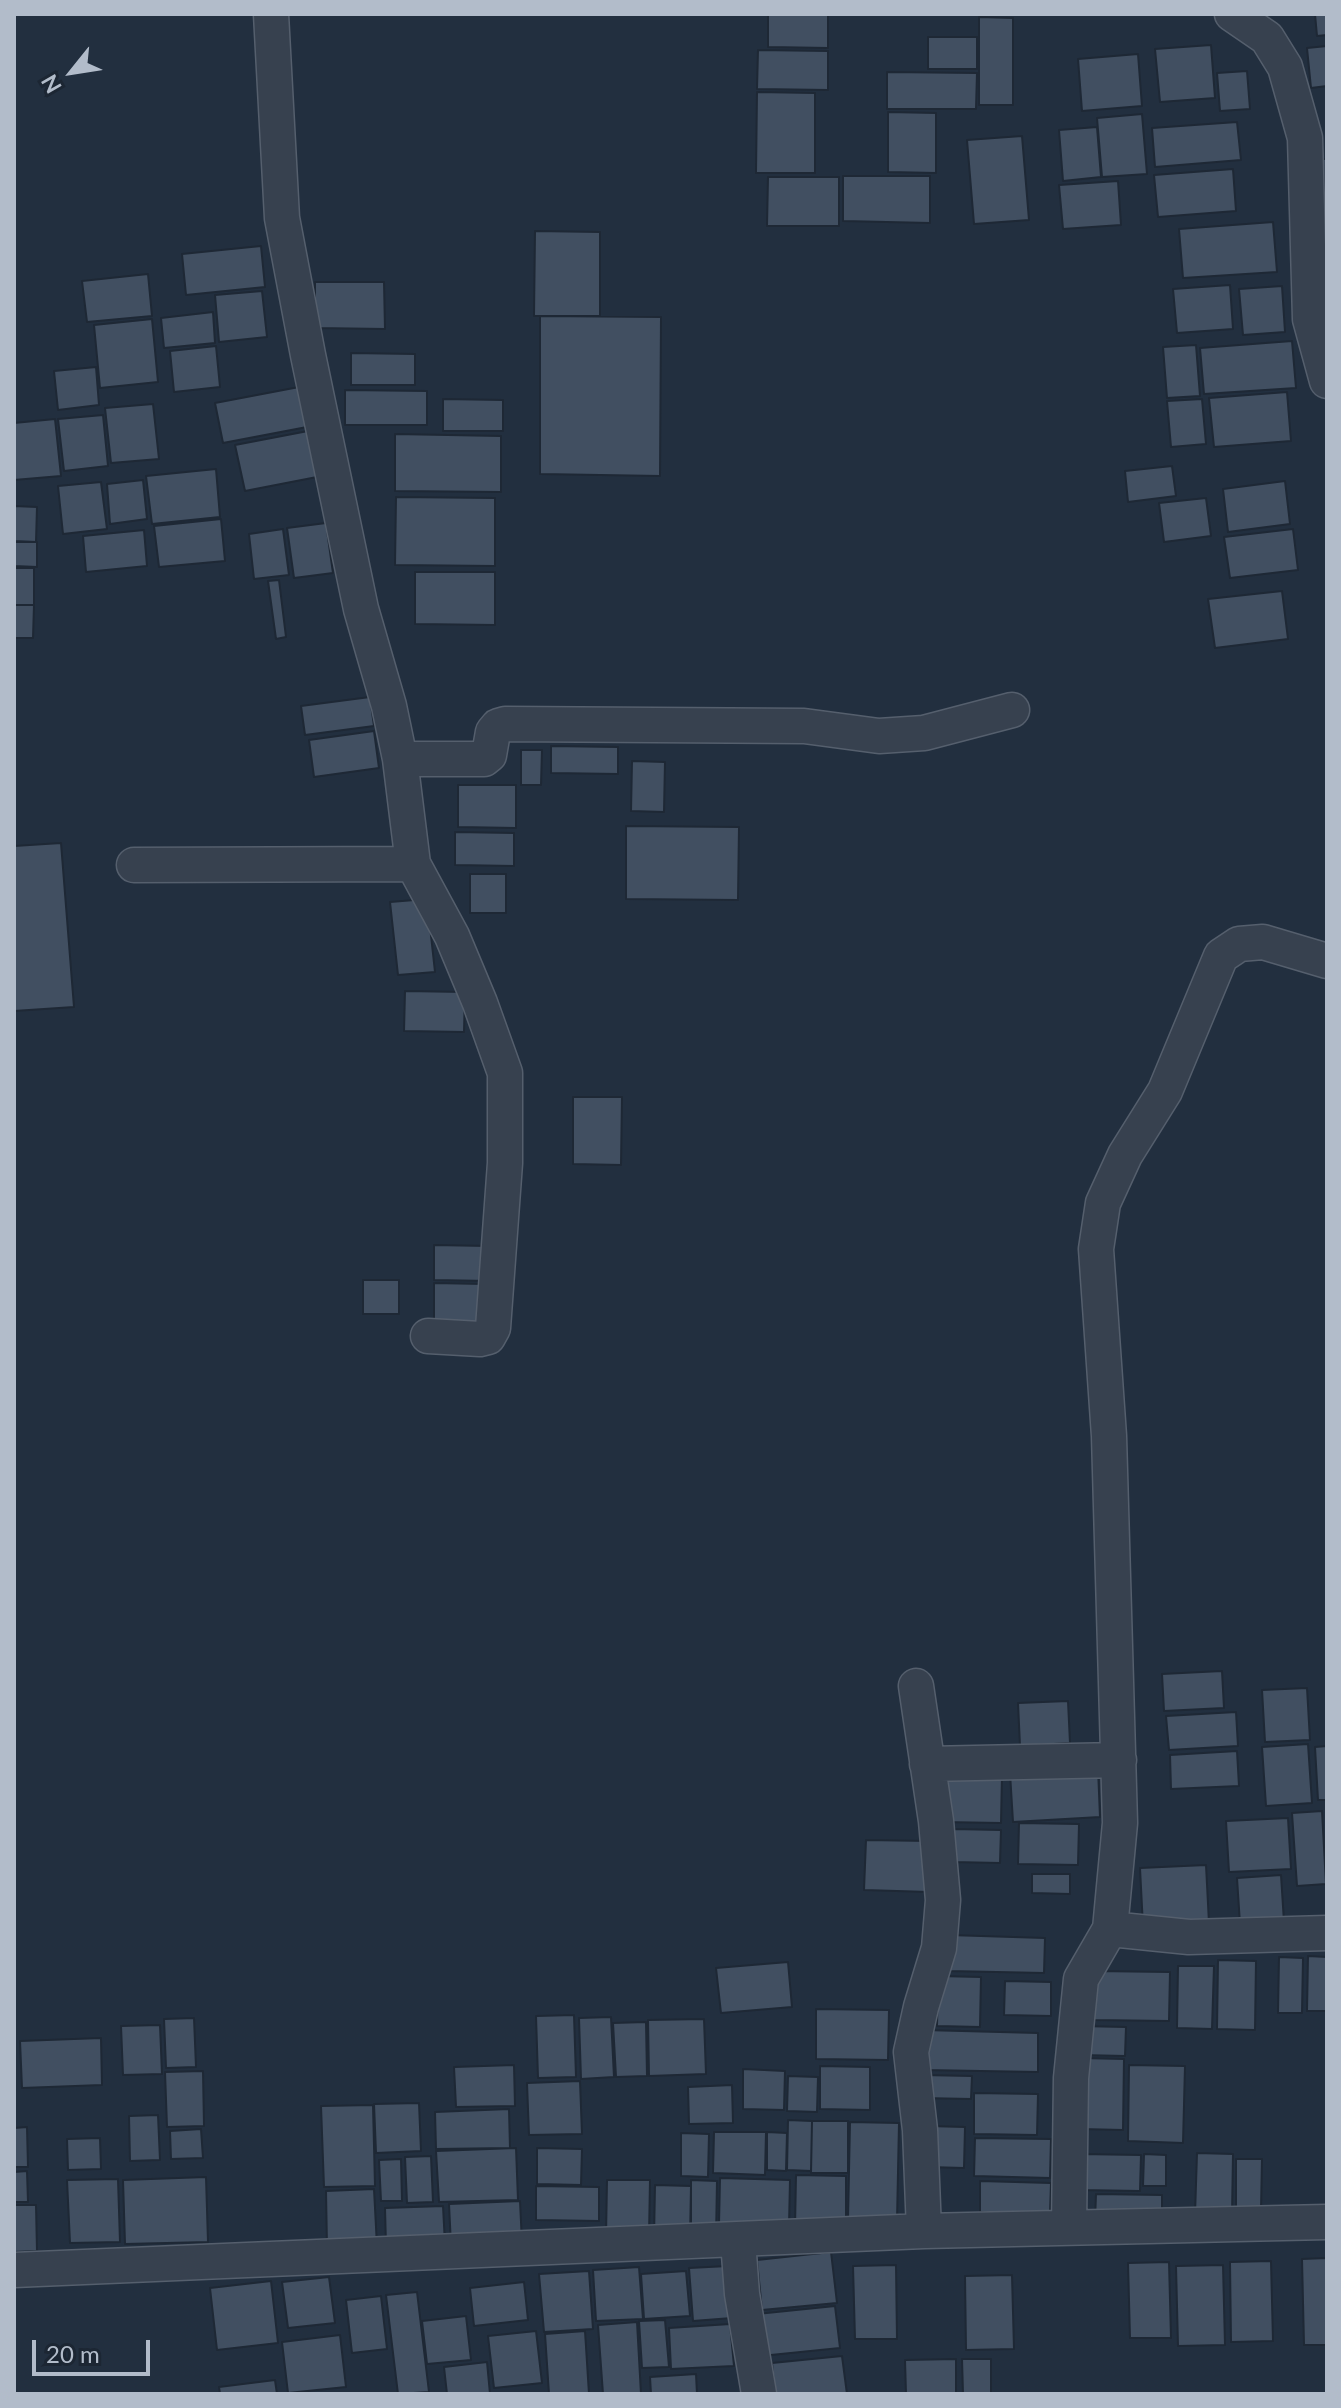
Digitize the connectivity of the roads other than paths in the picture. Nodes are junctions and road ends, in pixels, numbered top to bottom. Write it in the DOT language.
graph roads {
  1 [pos="271,14"];
  2 [pos="1232,14"];
  3 [pos="1316,137"];
  4 [pos="1327,381"];
  5 [pos="1012,710"];
  6 [pos="400,759"];
  7 [pos="413,864"];
  8 [pos="134,865"];
  9 [pos="1327,961"];
  10 [pos="428,1336"];
  11 [pos="916,1686"];
  12 [pos="1119,1760"];
  13 [pos="927,1764"];
  14 [pos="1110,1929"];
  15 [pos="1327,1933"];
  16 [pos="1327,2222"];
  17 [pos="1069,2226"];
  18 [pos="924,2231"];
  19 [pos="738,2241"];
  20 [pos="14,2270"];
  21 [pos="759,2394"];
  1 -- 6 [label="street"];
  2 -- 3 [label="street"];
  3 -- 4 [label="street"];
  5 -- 6 [label="street"];
  6 -- 7 [label="street"];
  7 -- 8 [label="street"];
  7 -- 10 [label="street"];
  9 -- 12 [label="street"];
  11 -- 13 [label="street"];
  12 -- 13 [label="street"];
  12 -- 14 [label="street"];
  13 -- 18 [label="street"];
  14 -- 15 [label="street"];
  14 -- 17 [label="street"];
  16 -- 17 [label="street"];
  17 -- 18 [label="street"];
  18 -- 19 [label="street"];
  19 -- 20 [label="street"];
  19 -- 21 [label="street"];
}
